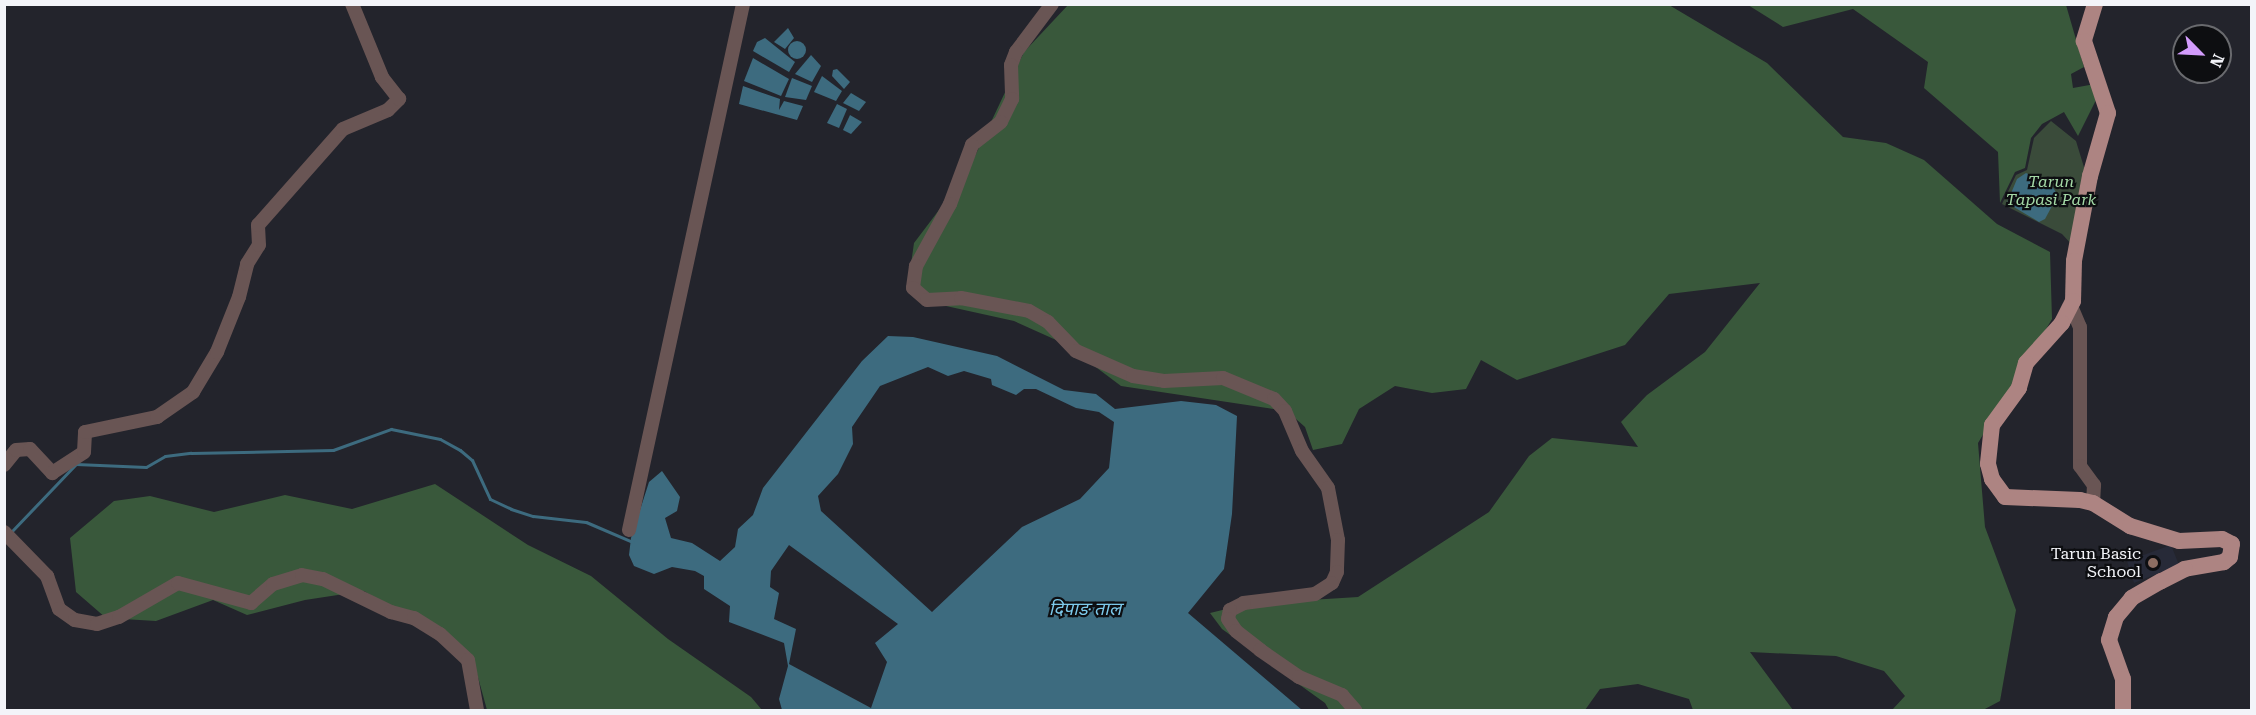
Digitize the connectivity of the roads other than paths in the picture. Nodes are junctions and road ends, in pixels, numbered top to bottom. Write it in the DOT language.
graph roads {
  1 [pos="352,4"];
  2 [pos="742,4"];
  3 [pos="1052,4"];
  4 [pos="2095,4"];
  5 [pos="2072,306"];
  6 [pos="4,465"];
  7 [pos="2093,503"];
  8 [pos="629,530"];
  9 [pos="4,532"];
  10 [pos="477,711"];
  11 [pos="1354,711"];
  12 [pos="2123,711"];
  1 -- 6 [label="street"];
  2 -- 8 [label="street"];
  3 -- 11 [label="street"];
  4 -- 5 [label="main road"];
  5 -- 7 [label="street"];
  5 -- 7 [label="main road"];
  7 -- 12 [label="main road"];
  9 -- 10 [label="street"];
}
